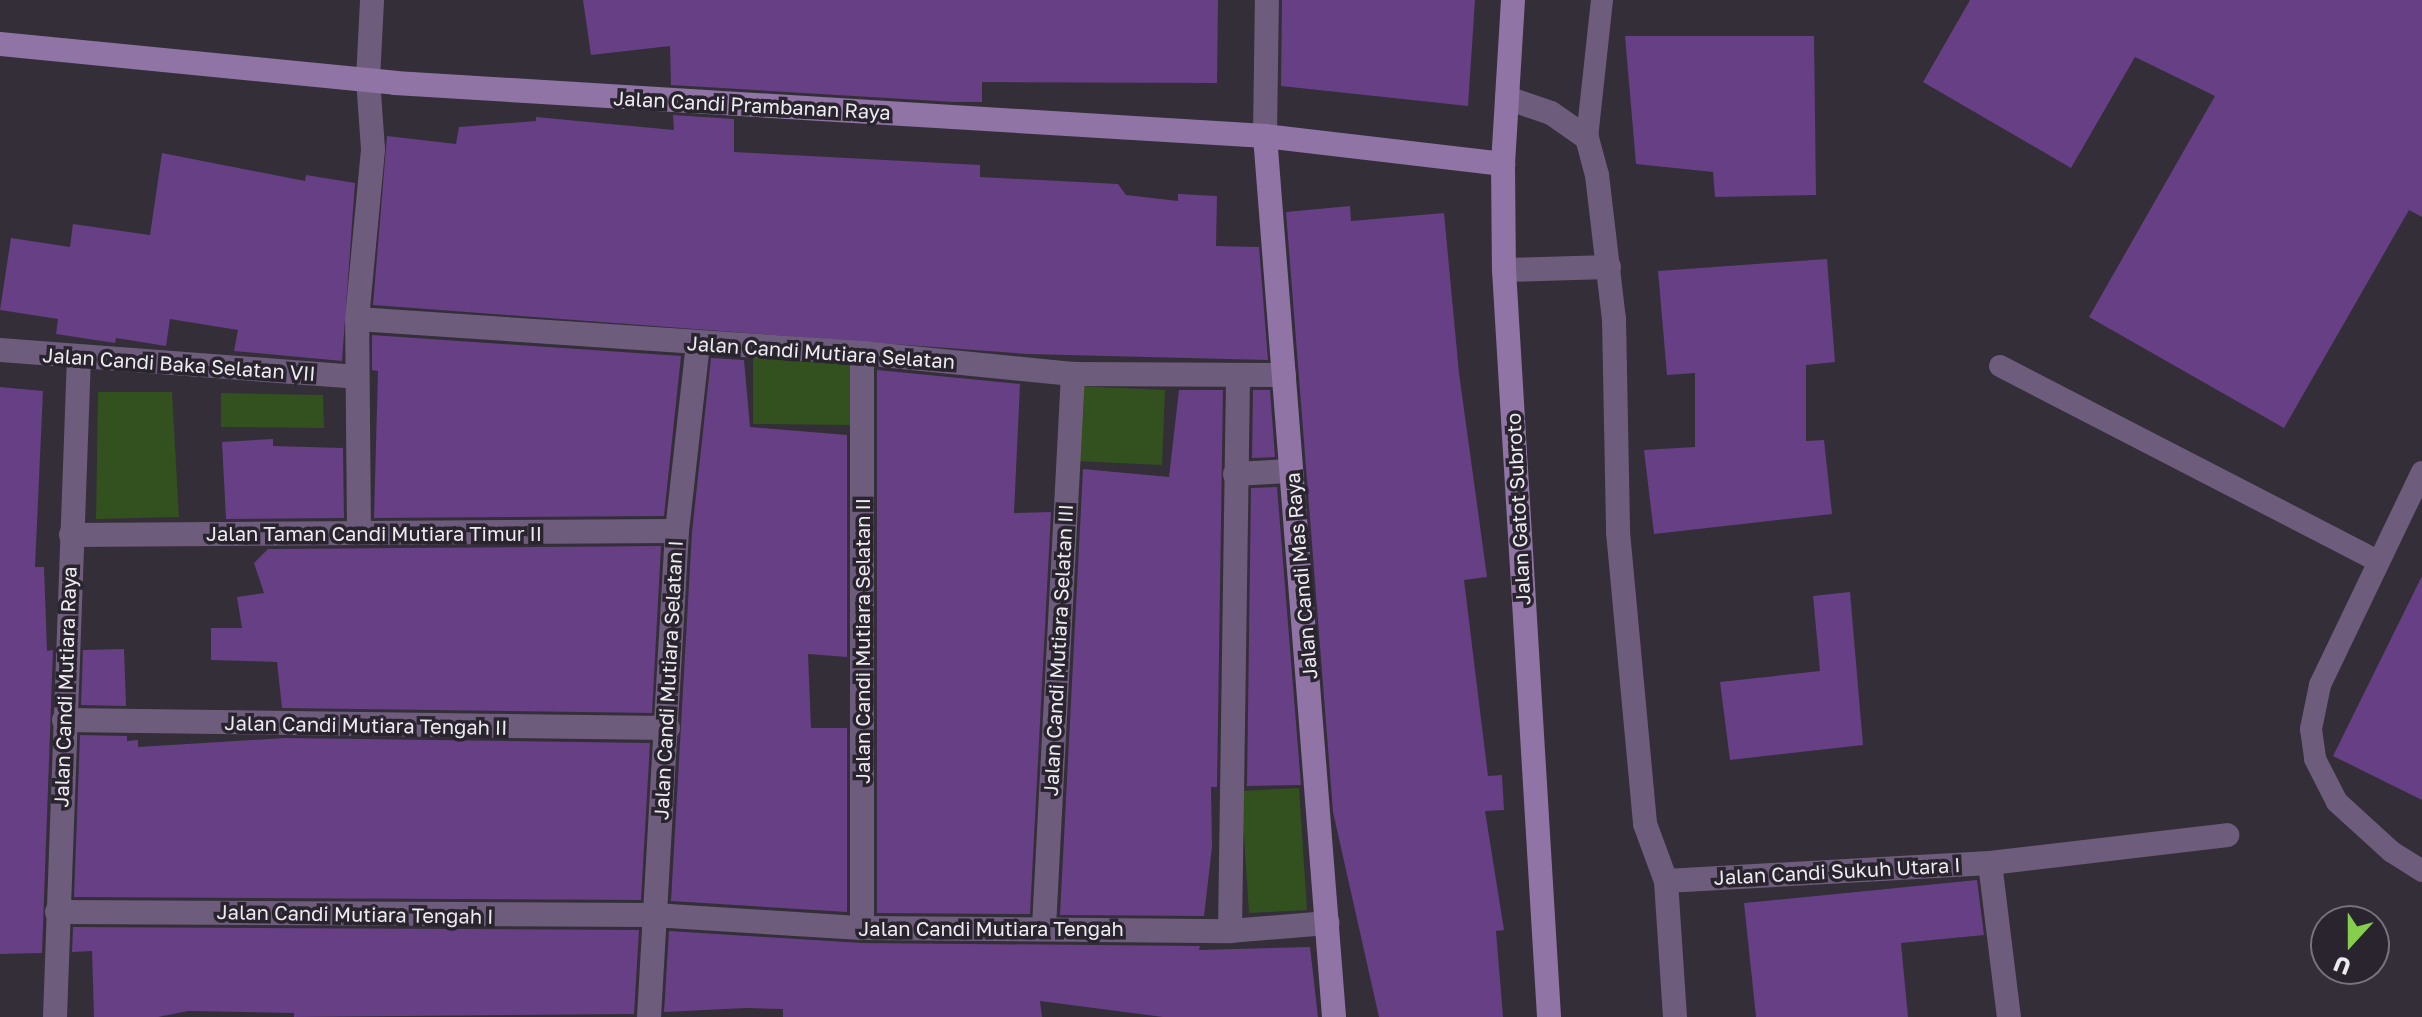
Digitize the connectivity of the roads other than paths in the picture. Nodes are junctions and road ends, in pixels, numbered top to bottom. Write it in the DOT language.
graph roads {
  1 [pos="372,0"];
  2 [pos="1267,0"];
  3 [pos="1513,0"];
  4 [pos="1602,0"];
  5 [pos="0,44"];
  6 [pos="368,80"];
  7 [pos="1507,98"];
  8 [pos="1265,136"];
  9 [pos="1587,138"];
  10 [pos="1503,164"];
  11 [pos="1609,267"];
  12 [pos="1504,270"];
  13 [pos="357,319"];
  14 [pos="698,343"];
  15 [pos="0,350"];
  16 [pos="862,353"];
  17 [pos="79,357"];
  18 [pos="2000,366"];
  19 [pos="1073,374"];
  20 [pos="1284,375"];
  21 [pos="1238,376"];
  22 [pos="357,377"];
  23 [pos="1291,471"];
  24 [pos="2422,472"];
  25 [pos="1235,474"];
  26 [pos="677,531"];
  27 [pos="359,533"];
  28 [pos="71,535"];
  29 [pos="2377,561"];
  30 [pos="64,720"];
  31 [pos="668,728"];
  32 [pos="2227,835"];
  33 [pos="1990,863"];
  34 [pos="2422,871"];
  35 [pos="1666,881"];
  36 [pos="57,912"];
  37 [pos="653,915"];
  38 [pos="1328,923"];
  39 [pos="1044,927"];
  40 [pos="862,928"];
  41 [pos="1230,931"];
  42 [pos="55,1017"];
  43 [pos="649,1017"];
  44 [pos="1334,1017"];
  45 [pos="1549,1017"];
  46 [pos="1675,1017"];
  47 [pos="2009,1017"];
  1 -- 6 [label="street"];
  2 -- 8 [label="street"];
  3 -- 7 [label="street, Jalan Gatot Subroto"];
  4 -- 9 [label="lane"];
  5 -- 6 [label="street, Jalan Candi Prambanan Raya"];
  6 -- 8 [label="street, Jalan Candi Prambanan Raya"];
  6 -- 13 [label="street"];
  7 -- 9 [label="street"];
  7 -- 10 [label="street, Jalan Gatot Subroto"];
  8 -- 10 [label="street, Jalan Candi Prambanan Raya"];
  8 -- 20 [label="street, Jalan Candi Mas Raya"];
  9 -- 11 [label="street"];
  10 -- 12 [label="street, Jalan Gatot Subroto"];
  11 -- 12 [label="street"];
  11 -- 35 [label="street"];
  12 -- 45 [label="street, Jalan Gatot Subroto"];
  13 -- 14 [label="street, Jalan Candi Mutiara Selatan"];
  13 -- 22 [label="street"];
  14 -- 16 [label="street, Jalan Candi Mutiara Selatan"];
  14 -- 26 [label="street, Jalan Candi Mutiara Selatan I"];
  15 -- 17 [label="street, Jalan Candi Baka Selatan VII"];
  16 -- 19 [label="street, Jalan Candi Mutiara Selatan"];
  16 -- 40 [label="street, Jalan Candi Mutiara Selatan II"];
  17 -- 22 [label="street, Jalan Candi Baka Selatan VII"];
  17 -- 28 [label="street, Jalan Candi Mutiara Raya"];
  18 -- 29 [label="lane"];
  19 -- 21 [label="street, Jalan Candi Mutiara Selatan"];
  19 -- 39 [label="street, Jalan Candi Mutiara Selatan III"];
  20 -- 21 [label="street, Jalan Candi Mutiara Selatan"];
  20 -- 23 [label="street, Jalan Candi Mas Raya"];
  21 -- 25 [label="street"];
  22 -- 27 [label="street"];
  23 -- 25 [label="street"];
  23 -- 38 [label="street, Jalan Candi Mas Raya"];
  24 -- 29 [label="lane"];
  25 -- 41 [label="street"];
  26 -- 27 [label="street, Jalan Taman Candi Mutiara Timur II"];
  26 -- 31 [label="street, Jalan Candi Mutiara Selatan I"];
  27 -- 28 [label="street, Jalan Taman Candi Mutiara Timur II"];
  28 -- 30 [label="street, Jalan Candi Mutiara Raya"];
  29 -- 34 [label="lane"];
  30 -- 31 [label="street, Jalan Candi Mutiara Tengah II"];
  30 -- 36 [label="street, Jalan Candi Mutiara Raya"];
  31 -- 37 [label="street, Jalan Candi Mutiara Selatan I"];
  32 -- 33 [label="street"];
  33 -- 35 [label="street, Jalan Candi Sukuh Utara I"];
  33 -- 47 [label="street, Jalan Candi Sukuh Utara I"];
  35 -- 46 [label="street"];
  36 -- 37 [label="street, Jalan Candi Mutiara Tengah I"];
  36 -- 42 [label="street, Jalan Candi Mutiara Raya"];
  37 -- 40 [label="street, Jalan Candi Mutiara Tengah"];
  37 -- 43 [label="street, Jalan Candi Mutiara Selatan I"];
  38 -- 41 [label="street, Jalan Candi Mutiara Tengah"];
  38 -- 44 [label="street, Jalan Candi Mas Raya"];
  39 -- 40 [label="street, Jalan Candi Mutiara Tengah"];
  39 -- 41 [label="street, Jalan Candi Mutiara Tengah"];
}
